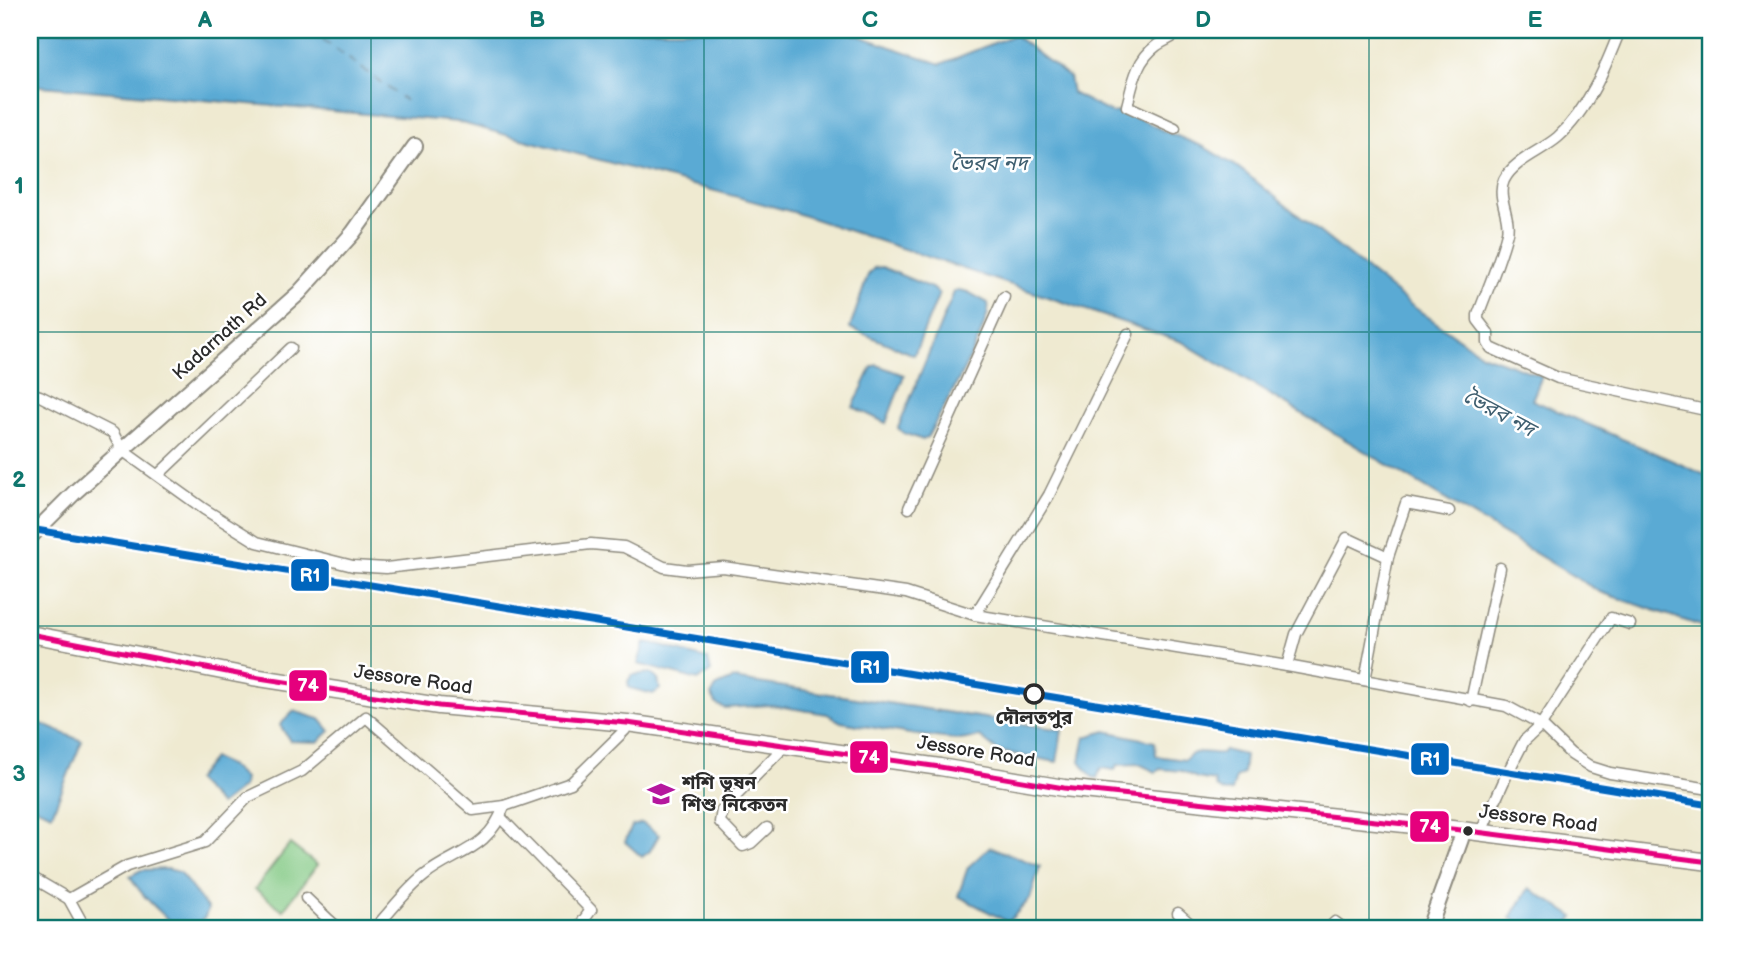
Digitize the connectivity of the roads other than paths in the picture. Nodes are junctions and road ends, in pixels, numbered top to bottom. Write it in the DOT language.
graph roads {
  1 [pos="1180,30"];
  2 [pos="1620,30"];
  3 [pos="1175,128"];
  4 [pos="415,146"];
  5 [pos="1004,297"];
  6 [pos="1128,334"];
  7 [pos="291,348"];
  8 [pos="30,393"];
  9 [pos="1710,411"];
  10 [pos="122,450"];
  11 [pos="158,475"];
  12 [pos="909,508"];
  13 [pos="1449,511"];
  14 [pos="30,537"];
  15 [pos="1388,557"];
  16 [pos="1500,568"];
  17 [pos="975,615"];
  18 [pos="1630,624"];
  19 [pos="30,634"];
  20 [pos="30,642"];
  21 [pos="1287,666"];
  22 [pos="1365,680"];
  23 [pos="1471,701"];
  24 [pos="1541,724"];
  25 [pos="625,730"];
  26 [pos="780,751"];
  27 [pos="1710,789"];
  28 [pos="504,806"];
  29 [pos="500,817"];
  30 [pos="767,828"];
  31 [pos="1481,832"];
  32 [pos="1461,839"];
  33 [pos="1710,862"];
  34 [pos="1710,869"];
  35 [pos="30,881"];
  36 [pos="306,898"];
  37 [pos="69,899"];
  38 [pos="1178,913"];
  39 [pos="330,926"];
  40 [pos="85,928"];
  41 [pos="375,928"];
  42 [pos="579,928"];
  43 [pos="1195,928"];
  44 [pos="1329,928"];
  45 [pos="1343,928"];
  46 [pos="1429,928"];
  1 -- 3 [label="street"];
  2 -- 9 [label="street"];
  4 -- 10 [label="main road, Kadarnath Rd"];
  5 -- 12 [label="street"];
  6 -- 17 [label="street"];
  7 -- 11 [label="street"];
  8 -- 10 [label="street"];
  10 -- 11 [label="street"];
  10 -- 14 [label="main road, Kadarnath Rd"];
  11 -- 17 [label="street"];
  13 -- 15 [label="street"];
  15 -- 21 [label="street"];
  15 -- 22 [label="street"];
  16 -- 23 [label="street"];
  17 -- 21 [label="street"];
  18 -- 24 [label="street"];
  19 -- 31 [label="highway, Jessore Road"];
  20 -- 25 [label="highway, Jessore Road"];
  21 -- 22 [label="street"];
  22 -- 23 [label="street"];
  23 -- 24 [label="street"];
  24 -- 27 [label="street"];
  24 -- 31 [label="street"];
  25 -- 26 [label="highway, Jessore Road"];
  25 -- 28 [label="street"];
  26 -- 30 [label="street"];
  26 -- 32 [label="highway, Jessore Road"];
  28 -- 29 [label="street"];
  28 -- 37 [label="street"];
  29 -- 41 [label="street"];
  29 -- 42 [label="street"];
  31 -- 33 [label="highway, Jessore Road"];
  32 -- 34 [label="highway, Jessore Road"];
  32 -- 46 [label="main road"];
  35 -- 37 [label="street"];
  36 -- 39 [label="street"];
  37 -- 40 [label="street"];
  38 -- 43 [label="street"];
  44 -- 45 [label="street"];
}
